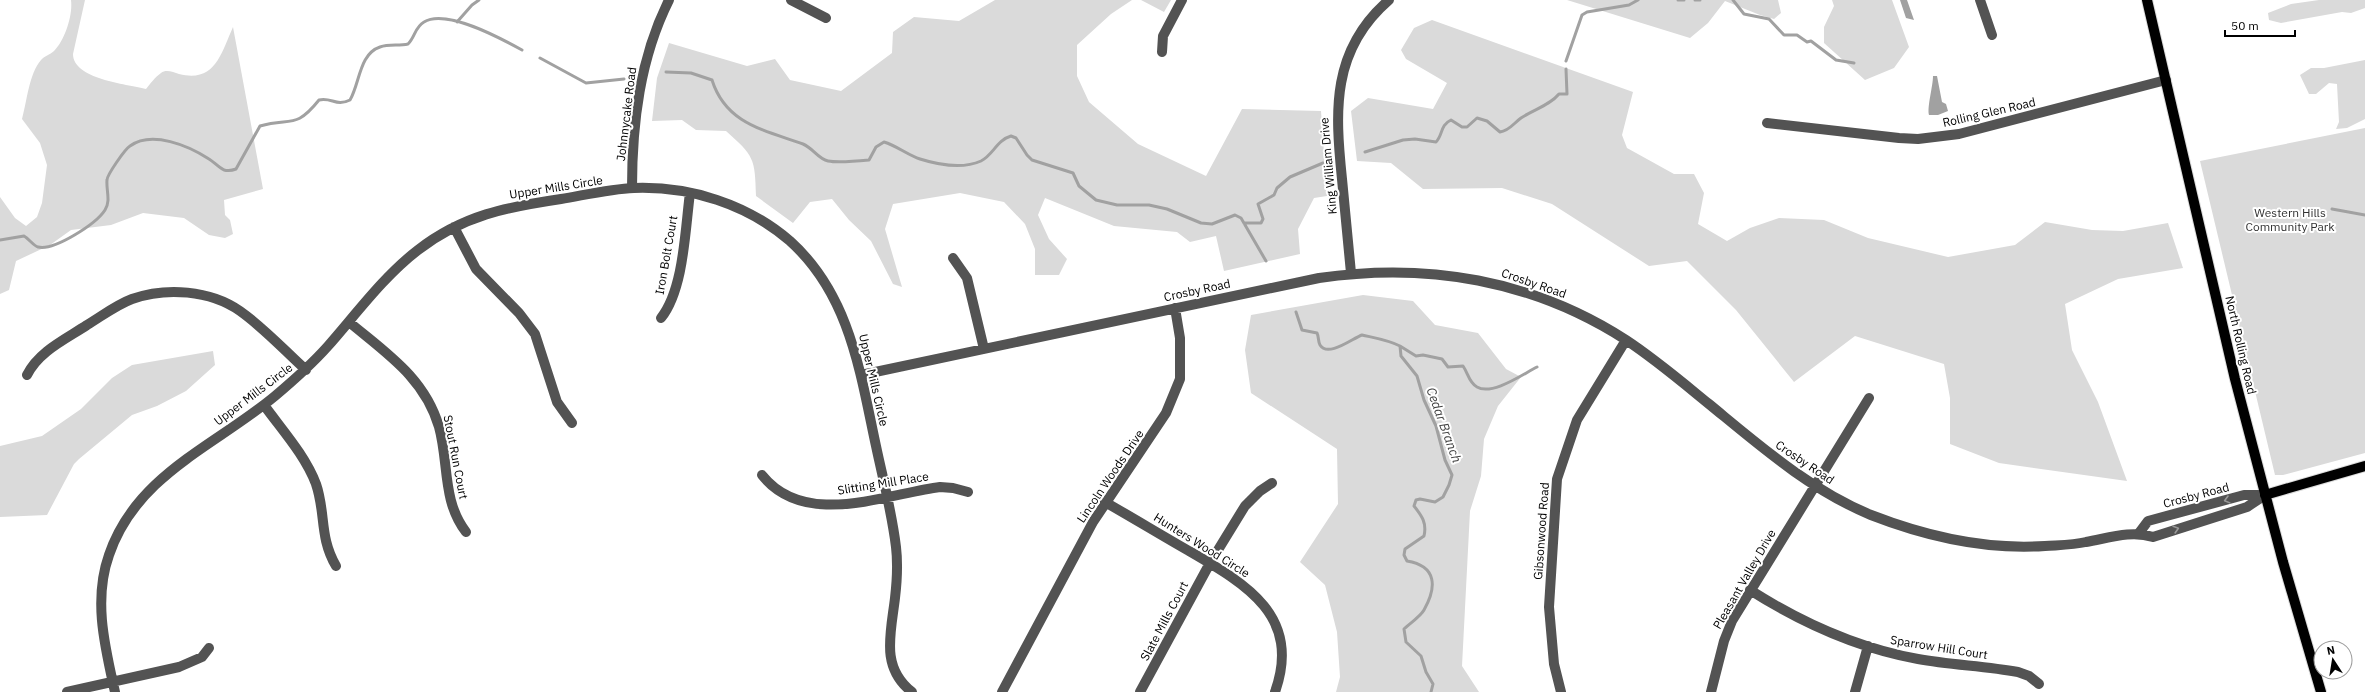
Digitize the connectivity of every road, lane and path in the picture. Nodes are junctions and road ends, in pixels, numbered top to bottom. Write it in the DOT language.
graph roads {
  1 [pos="669,0"];
  2 [pos="791,0"];
  3 [pos="1182,0"];
  4 [pos="1389,0"];
  5 [pos="1980,0"];
  6 [pos="2147,0"];
  7 [pos="826,18"];
  8 [pos="1992,35"];
  9 [pos="1162,52"];
  10 [pos="2166,80"];
  11 [pos="1767,123"];
  12 [pos="632,188"];
  13 [pos="690,193"];
  14 [pos="454,227"];
  15 [pos="953,258"];
  16 [pos="1351,273"];
  17 [pos="1175,308"];
  18 [pos="661,318"];
  19 [pos="349,322"];
  20 [pos="1626,340"];
  21 [pos="984,349"];
  22 [pos="306,370"];
  23 [pos="28,375"];
  24 [pos="861,375"];
  25 [pos="1868,398"];
  26 [pos="264,405"];
  27 [pos="572,423"];
  28 [pos="2365,466"];
  29 [pos="762,475"];
  30 [pos="1272,483"];
  31 [pos="1815,486"];
  32 [pos="968,492"];
  33 [pos="2265,495"];
  34 [pos="887,498"];
  35 [pos="1105,502"];
  36 [pos="466,532"];
  37 [pos="2139,532"];
  38 [pos="1210,563"];
  39 [pos="336,566"];
  40 [pos="1750,590"];
  41 [pos="1868,646"];
  42 [pos="209,648"];
  43 [pos="2039,684"];
  44 [pos="114,687"];
  45 [pos="67,692"];
  46 [pos="912,692"];
  47 [pos="1002,692"];
  48 [pos="1140,692"];
  49 [pos="1275,692"];
  50 [pos="1561,692"];
  51 [pos="1711,692"];
  52 [pos="1855,692"];
  53 [pos="2321,692"];
  1 -- 12 [label="street, Johnnycake Road"];
  2 -- 7 [label="street"];
  3 -- 9 [label="street"];
  4 -- 16 [label="street, King William Drive"];
  5 -- 8 [label="street"];
  6 -- 10 [label="main road, North Rolling Road"];
  10 -- 11 [label="street, Rolling Glen Road"];
  10 -- 33 [label="main road, North Rolling Road"];
  12 -- 13 [label="street, Upper Mills Circle"];
  12 -- 14 [label="street, Upper Mills Circle"];
  13 -- 18 [label="street, Iron Bolt Court"];
  13 -- 24 [label="street, Upper Mills Circle"];
  14 -- 19 [label="street, Upper Mills Circle"];
  14 -- 27 [label="street"];
  15 -- 21 [label="street"];
  16 -- 17 [label="street, Crosby Road"];
  16 -- 20 [label="street, Crosby Road"];
  17 -- 21 [label="street, Crosby Road"];
  17 -- 35 [label="street, Lincoln Woods Drive"];
  19 -- 22 [label="street, Upper Mills Circle"];
  19 -- 36 [label="street, Stout Run Court"];
  20 -- 31 [label="street, Crosby Road"];
  20 -- 50 [label="street, Gibsonwood Road"];
  21 -- 24 [label="street, Crosby Road"];
  22 -- 23 [label="street"];
  22 -- 26 [label="street, Upper Mills Circle"];
  24 -- 34 [label="street, Upper Mills Circle"];
  25 -- 31 [label="street, Pleasant Valley Drive"];
  26 -- 39 [label="street"];
  26 -- 44 [label="street, Upper Mills Circle"];
  28 -- 33 [label="main road, Crosby Road"];
  29 -- 34 [label="street, Slitting Mill Place"];
  30 -- 38 [label="street, Slate Mills Court"];
  31 -- 37 [label="street, Crosby Road"];
  31 -- 40 [label="street, Pleasant Valley Drive"];
  32 -- 34 [label="street, Slitting Mill Place"];
  33 -- 37 [label="street, Crosby Road, one-way"];
  37 -- 33 [label="street, Crosby Road, one-way"];
  33 -- 53 [label="main road, North Rolling Road"];
  34 -- 46 [label="street, Upper Mills Circle"];
  35 -- 38 [label="street, Hunters Wood Circle"];
  35 -- 47 [label="street, Lincoln Woods Drive"];
  38 -- 48 [label="street, Slate Mills Court"];
  38 -- 49 [label="street, Hunters Wood Circle"];
  40 -- 41 [label="street, Sparrow Hill Court"];
  40 -- 51 [label="street, Pleasant Valley Drive"];
  41 -- 43 [label="street, Sparrow Hill Court"];
  41 -- 52 [label="street"];
  42 -- 44 [label="street"];
  44 -- 45 [label="street"];
}
